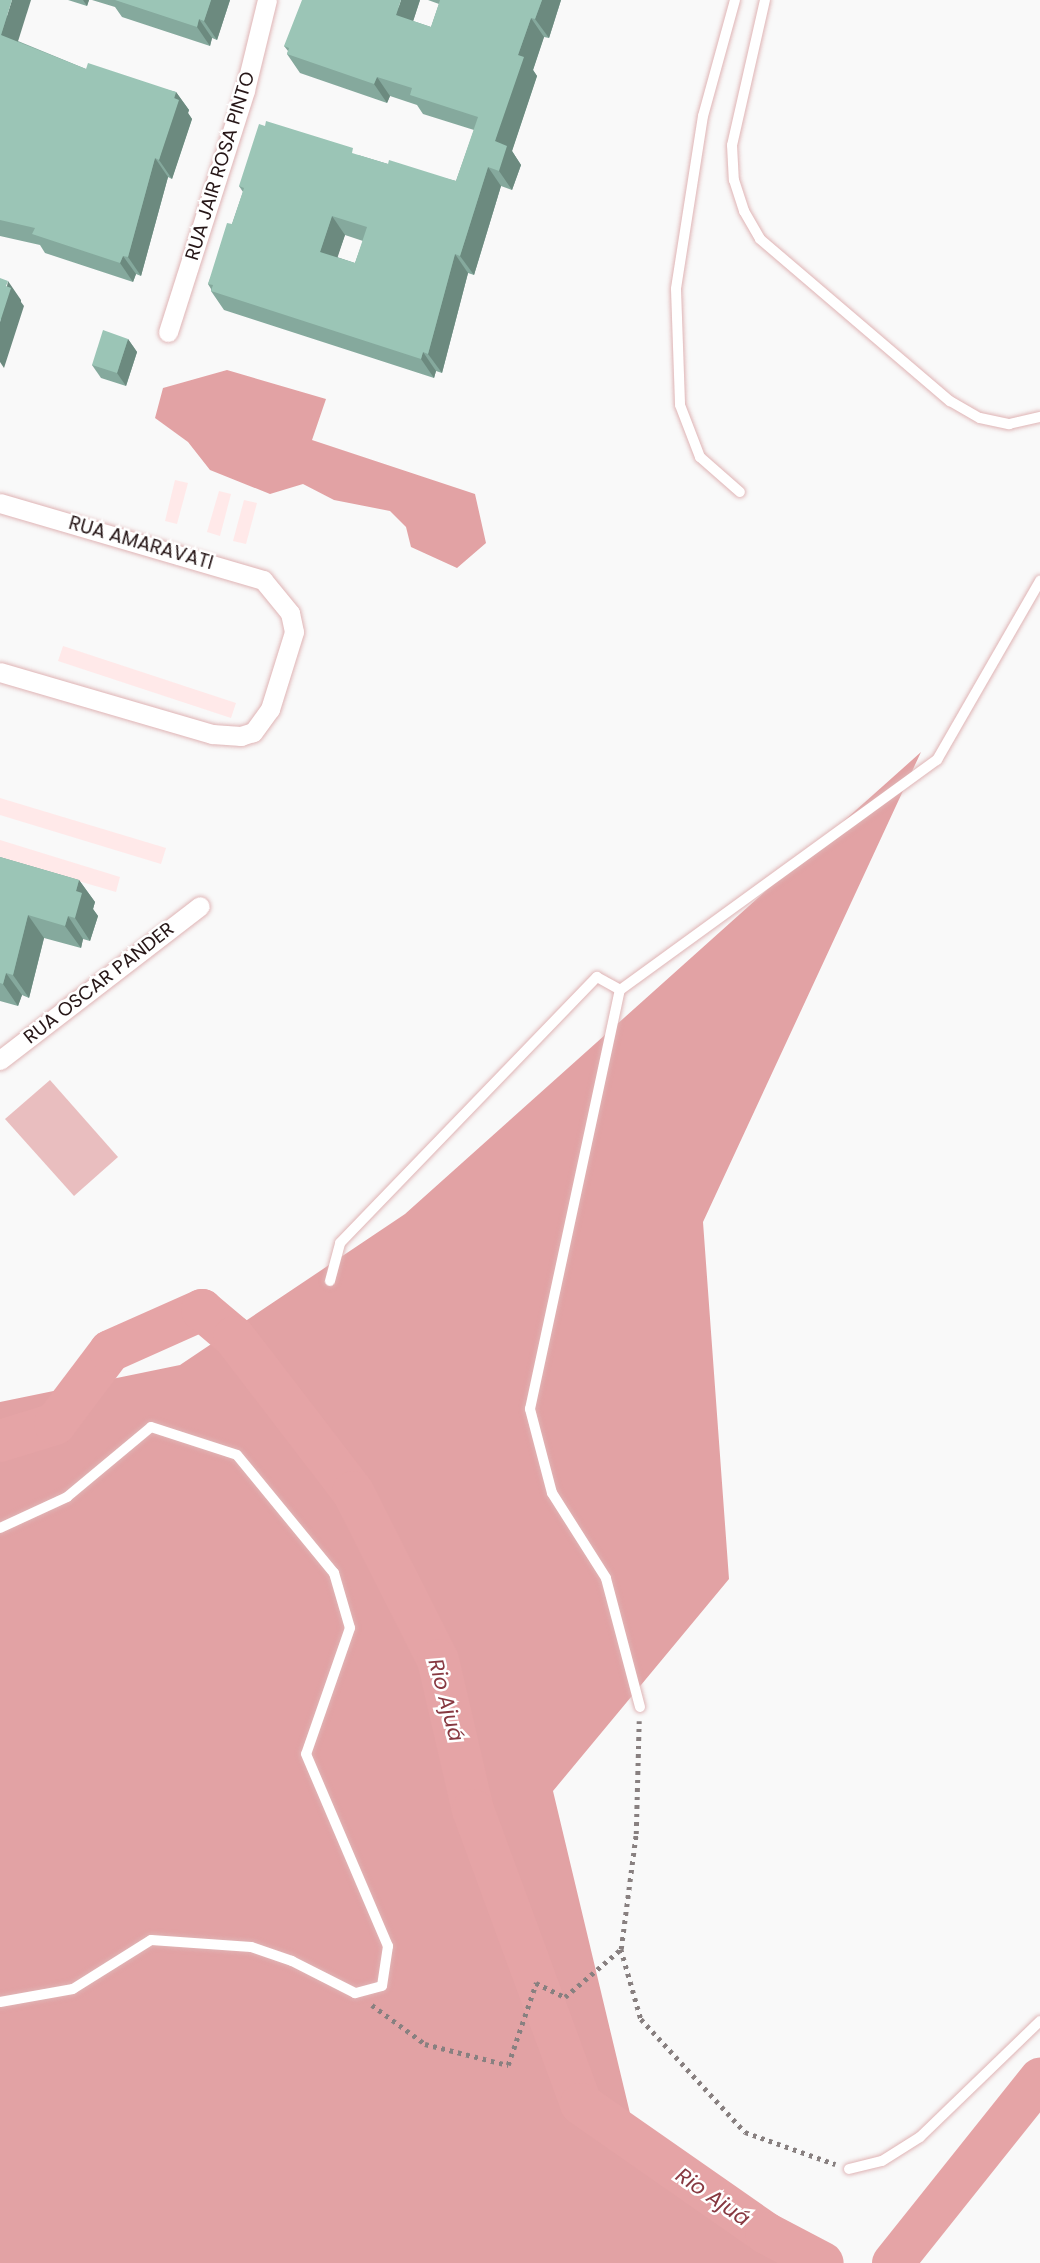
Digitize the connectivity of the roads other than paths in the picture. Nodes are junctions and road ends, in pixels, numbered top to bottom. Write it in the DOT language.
graph roads {
  1 [pos="267,0"];
  2 [pos="735,0"];
  3 [pos="765,0"];
  4 [pos="168,332"];
  5 [pos="1040,417"];
  6 [pos="740,492"];
  7 [pos="0,503"];
  8 [pos="1040,581"];
  9 [pos="0,672"];
  10 [pos="200,906"];
  11 [pos="620,990"];
  12 [pos="0,1060"];
  13 [pos="330,1281"];
  14 [pos="0,1528"];
  15 [pos="640,1707"];
  16 [pos="0,2002"];
  17 [pos="1040,2021"];
  18 [pos="849,2169"];
  1 -- 4 [label="street, RUA JAIR ROSA PINTO"];
  2 -- 6 [label="lane"];
  3 -- 5 [label="lane"];
  7 -- 9 [label="street, RUA AMARAVATI"];
  8 -- 11 [label="lane"];
  10 -- 12 [label="street, RUA OSCAR PANDER"];
  11 -- 13 [label="lane"];
  11 -- 15 [label="lane"];
  14 -- 16 [label="lane"];
  17 -- 18 [label="lane"];
}
